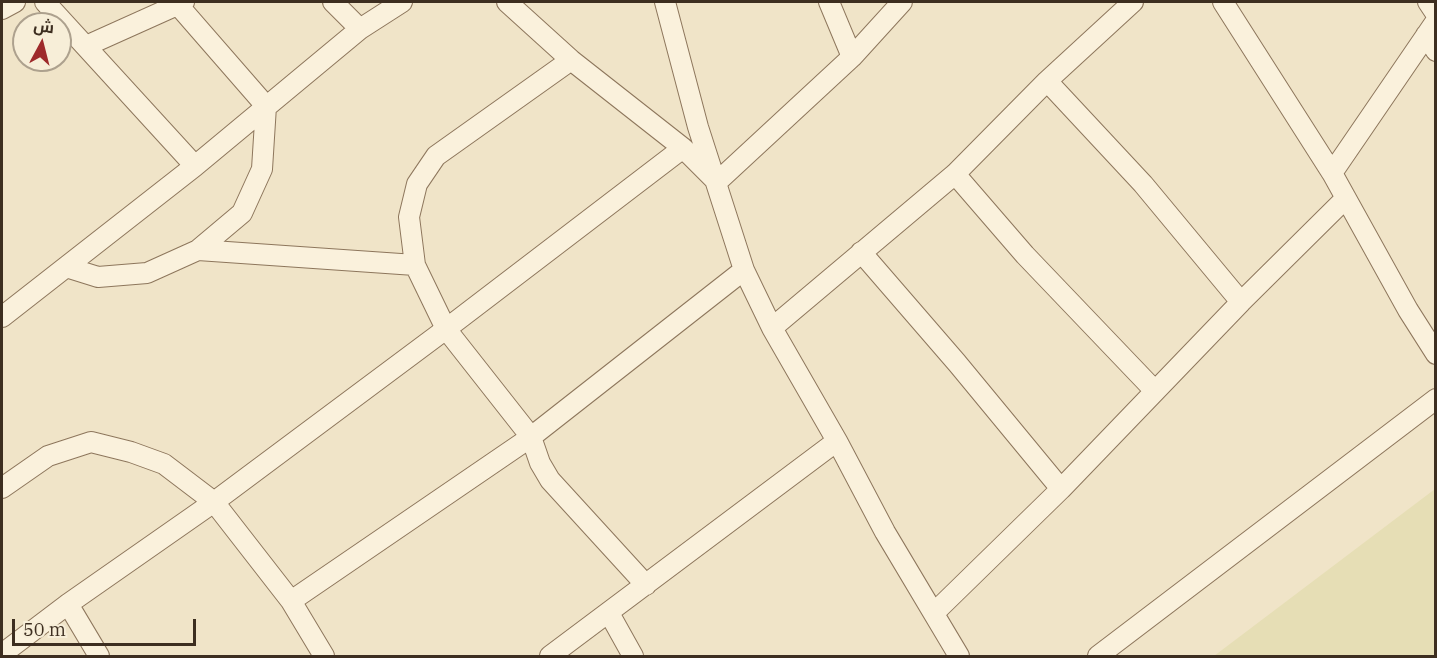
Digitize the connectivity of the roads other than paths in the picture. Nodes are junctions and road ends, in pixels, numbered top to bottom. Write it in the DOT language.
graph roads {
  1 [pos="15,2"];
  2 [pos="45,2"];
  3 [pos="333,2"];
  4 [pos="402,2"];
  5 [pos="507,2"];
  6 [pos="665,2"];
  7 [pos="829,2"];
  8 [pos="902,2"];
  9 [pos="1133,2"];
  10 [pos="1223,2"];
  11 [pos="1428,2"];
  12 [pos="181,3"];
  13 [pos="2,9"];
  14 [pos="1436,14"];
  15 [pos="360,29"];
  16 [pos="1432,36"];
  17 [pos="86,46"];
  18 [pos="852,57"];
  19 [pos="571,60"];
  20 [pos="1047,81"];
  21 [pos="266,106"];
  22 [pos="682,148"];
  23 [pos="195,165"];
  24 [pos="1332,173"];
  25 [pos="955,174"];
  26 [pos="717,182"];
  27 [pos="1345,200"];
  28 [pos="198,250"];
  29 [pos="861,252"];
  30 [pos="415,265"];
  31 [pos="66,267"];
  32 [pos="744,270"];
  33 [pos="1241,302"];
  34 [pos="2,317"];
  35 [pos="772,328"];
  36 [pos="446,329"];
  37 [pos="1436,354"];
  38 [pos="1155,392"];
  39 [pos="1436,399"];
  40 [pos="531,437"];
  41 [pos="837,441"];
  42 [pos="2,488"];
  43 [pos="1061,489"];
  44 [pos="214,501"];
  45 [pos="646,585"];
  46 [pos="291,601"];
  47 [pos="68,604"];
  48 [pos="609,613"];
  49 [pos="934,613"];
  50 [pos="2,654"];
  51 [pos="99,657"];
  52 [pos="324,657"];
  53 [pos="550,657"];
  54 [pos="633,657"];
  55 [pos="959,657"];
  56 [pos="1098,657"];
  1 -- 13 [label="street"];
  2 -- 17 [label="street"];
  3 -- 15 [label="street"];
  4 -- 15 [label="street"];
  5 -- 19 [label="street"];
  6 -- 26 [label="street"];
  7 -- 18 [label="street"];
  8 -- 18 [label="street"];
  9 -- 20 [label="street"];
  10 -- 24 [label="street"];
  11 -- 14 [label="street"];
  12 -- 17 [label="street"];
  12 -- 21 [label="street"];
  15 -- 21 [label="street"];
  16 -- 24 [label="street"];
  17 -- 23 [label="street"];
  18 -- 26 [label="street"];
  19 -- 22 [label="street"];
  19 -- 30 [label="street"];
  20 -- 25 [label="street"];
  20 -- 33 [label="street"];
  21 -- 23 [label="street"];
  21 -- 28 [label="street"];
  22 -- 26 [label="street"];
  22 -- 36 [label="street"];
  23 -- 31 [label="street"];
  24 -- 27 [label="street"];
  25 -- 29 [label="street"];
  25 -- 38 [label="street"];
  26 -- 32 [label="street"];
  27 -- 33 [label="street"];
  27 -- 37 [label="street"];
  28 -- 30 [label="street"];
  28 -- 31 [label="street"];
  29 -- 35 [label="street"];
  29 -- 43 [label="street"];
  30 -- 36 [label="street"];
  31 -- 34 [label="street"];
  32 -- 35 [label="street"];
  32 -- 40 [label="street"];
  33 -- 38 [label="street"];
  35 -- 41 [label="street"];
  36 -- 40 [label="street"];
  36 -- 44 [label="street"];
  38 -- 43 [label="street"];
  39 -- 56 [label="street"];
  40 -- 45 [label="street"];
  40 -- 46 [label="street"];
  41 -- 45 [label="street"];
  41 -- 49 [label="street"];
  42 -- 44 [label="street"];
  43 -- 49 [label="street"];
  44 -- 46 [label="street"];
  44 -- 47 [label="street"];
  45 -- 48 [label="street"];
  46 -- 52 [label="street"];
  47 -- 50 [label="street"];
  47 -- 51 [label="street"];
  48 -- 53 [label="street"];
  48 -- 54 [label="street"];
  49 -- 55 [label="street"];
}
